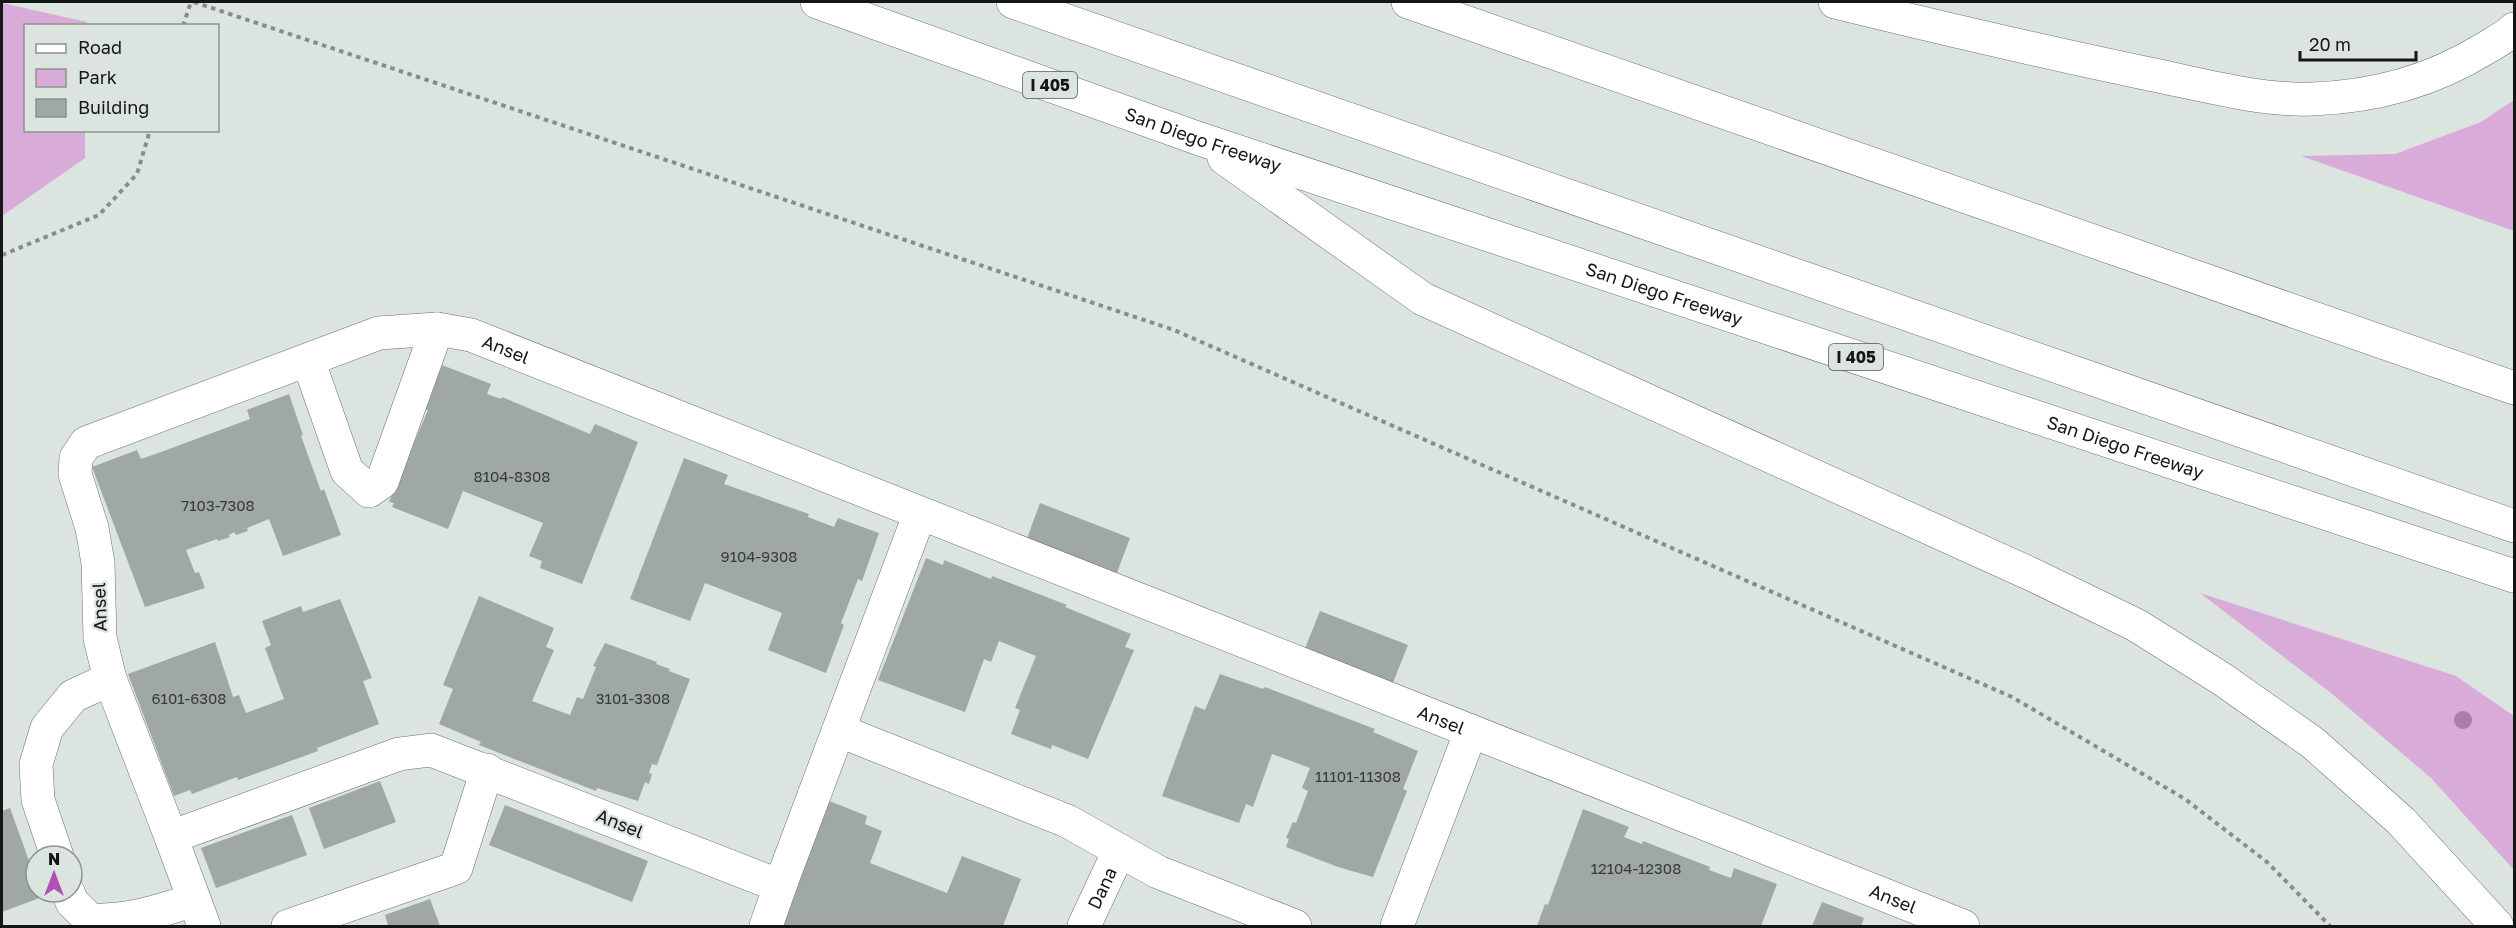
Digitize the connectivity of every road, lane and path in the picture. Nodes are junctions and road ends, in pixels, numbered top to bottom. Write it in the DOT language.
graph roads {
  1 [pos="193,2"];
  2 [pos="817,2"];
  3 [pos="1013,2"];
  4 [pos="1408,2"];
  5 [pos="1835,2"];
  6 [pos="184,24"];
  7 [pos="2514,29"];
  8 [pos="149,132"];
  9 [pos="1197,138"];
  10 [pos="2,255"];
  11 [pos="437,329"];
  12 [pos="308,360"];
  13 [pos="2514,388"];
  14 [pos="920,513"];
  15 [pos="2514,526"];
  16 [pos="2514,576"];
  17 [pos="110,679"];
  18 [pos="840,731"];
  19 [pos="1471,731"];
  20 [pos="488,770"];
  21 [pos="171,837"];
  22 [pos="53,844"];
  23 [pos="1119,851"];
  24 [pos="780,886"];
  25 [pos="74,904"];
  26 [pos="199,913"];
  27 [pos="288,927"];
  28 [pos="766,927"];
  29 [pos="1084,927"];
  30 [pos="1295,927"];
  31 [pos="1397,927"];
  32 [pos="1963,927"];
  33 [pos="2330,927"];
  34 [pos="2497,927"];
  1 -- 6 [label="path"];
  1 -- 33 [label="path"];
  2 -- 9 [label="main road, San Diego Freeway / I 405"];
  3 -- 15 [label="main road"];
  4 -- 13 [label="main road"];
  5 -- 7 [label="main road"];
  8 -- 10 [label="path"];
  9 -- 16 [label="main road, San Diego Freeway / I 405"];
  9 -- 34 [label="main road"];
  11 -- 12 [label="main road, Ansel"];
  11 -- 12 [label="main road"];
  11 -- 14 [label="main road, Ansel"];
  12 -- 17 [label="main road, Ansel"];
  14 -- 18 [label="main road"];
  14 -- 19 [label="main road, Ansel"];
  17 -- 21 [label="main road, Ansel"];
  17 -- 22 [label="main road"];
  18 -- 23 [label="main road"];
  18 -- 24 [label="main road"];
  19 -- 31 [label="main road"];
  19 -- 32 [label="main road, Ansel"];
  20 -- 21 [label="main road, Ansel"];
  20 -- 24 [label="main road, Ansel"];
  20 -- 27 [label="main road"];
  21 -- 26 [label="main road"];
  23 -- 29 [label="main road, Dana"];
  23 -- 30 [label="main road"];
  24 -- 28 [label="main road"];
  25 -- 26 [label="main road"];
}
